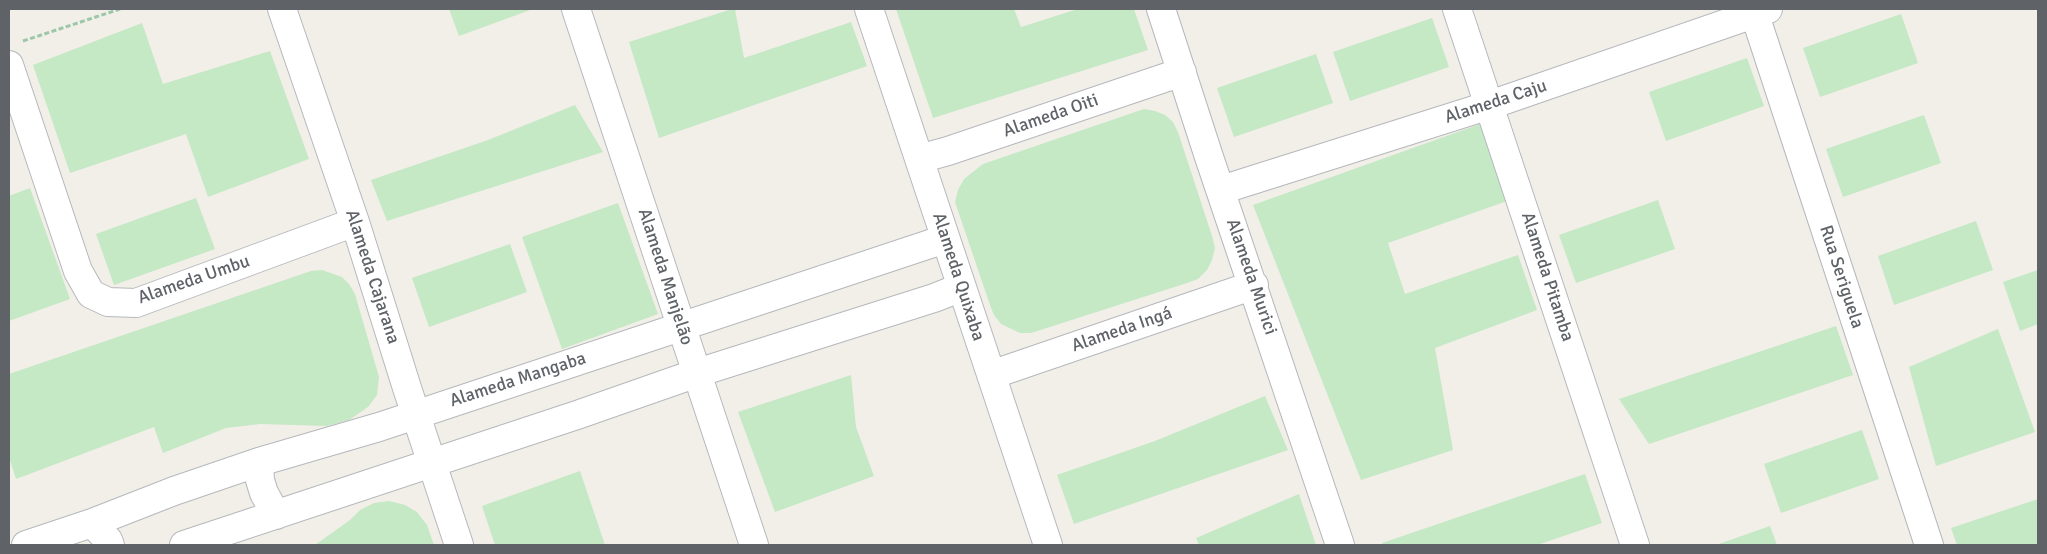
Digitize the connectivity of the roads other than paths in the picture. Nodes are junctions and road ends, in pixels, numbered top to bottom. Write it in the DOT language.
graph roads {
  1 [pos="282,9"];
  2 [pos="576,9"];
  3 [pos="869,9"];
  4 [pos="1161,9"];
  5 [pos="1457,9"];
  6 [pos="1759,10"];
  7 [pos="13,54"];
  8 [pos="1182,72"];
  9 [pos="1490,105"];
  10 [pos="919,159"];
  11 [pos="1221,190"];
  12 [pos="355,222"];
  13 [pos="945,238"];
  14 [pos="1254,285"];
  15 [pos="962,287"];
  16 [pos="681,327"];
  17 [pos="697,373"];
  18 [pos="991,375"];
  19 [pos="415,413"];
  20 [pos="259,462"];
  21 [pos="431,463"];
  22 [pos="276,515"];
  23 [pos="92,523"];
  24 [pos="26,545"];
  25 [pos="110,545"];
  26 [pos="184,545"];
  27 [pos="460,545"];
  28 [pos="754,545"];
  29 [pos="1048,545"];
  30 [pos="1340,545"];
  31 [pos="1635,545"];
  32 [pos="1929,545"];
  1 -- 12 [label="street, Alameda Cajarana"];
  2 -- 16 [label="street, Alameda Manjelão"];
  3 -- 10 [label="street, Alameda Quixaba"];
  4 -- 8 [label="street, Alameda Murici"];
  5 -- 9 [label="street, Alameda Pitamba"];
  6 -- 9 [label="street, Alameda Caju"];
  6 -- 32 [label="street, Rua Seriguela"];
  7 -- 12 [label="street, Alameda Umbu"];
  8 -- 10 [label="street, Alameda Oiti"];
  8 -- 11 [label="street, Alameda Murici"];
  9 -- 11 [label="street, Alameda Caju"];
  9 -- 31 [label="street, Alameda Pitamba"];
  10 -- 13 [label="street, Alameda Quixaba"];
  11 -- 14 [label="street, Alameda Murici"];
  12 -- 19 [label="street, Alameda Cajarana"];
  13 -- 15 [label="street, Alameda Quixaba"];
  13 -- 16 [label="street, Alameda Mangaba"];
  14 -- 18 [label="street, Alameda Ingá"];
  14 -- 30 [label="street, Alameda Murici"];
  15 -- 17 [label="street"];
  15 -- 18 [label="street, Alameda Quixaba"];
  16 -- 17 [label="street, Alameda Manjelão"];
  16 -- 19 [label="street, Alameda Mangaba"];
  17 -- 21 [label="street"];
  17 -- 28 [label="street, Alameda Manjelão"];
  18 -- 29 [label="street, Alameda Quixaba"];
  19 -- 20 [label="street, Alameda Mangaba"];
  19 -- 21 [label="street, Alameda Cajarana"];
  20 -- 22 [label="street"];
  20 -- 23 [label="street, Alameda Mangaba"];
  21 -- 22 [label="street"];
  21 -- 27 [label="street, Alameda Cajarana"];
  22 -- 26 [label="street"];
  23 -- 24 [label="street, Alameda Mangaba"];
  23 -- 25 [label="street"];
}
